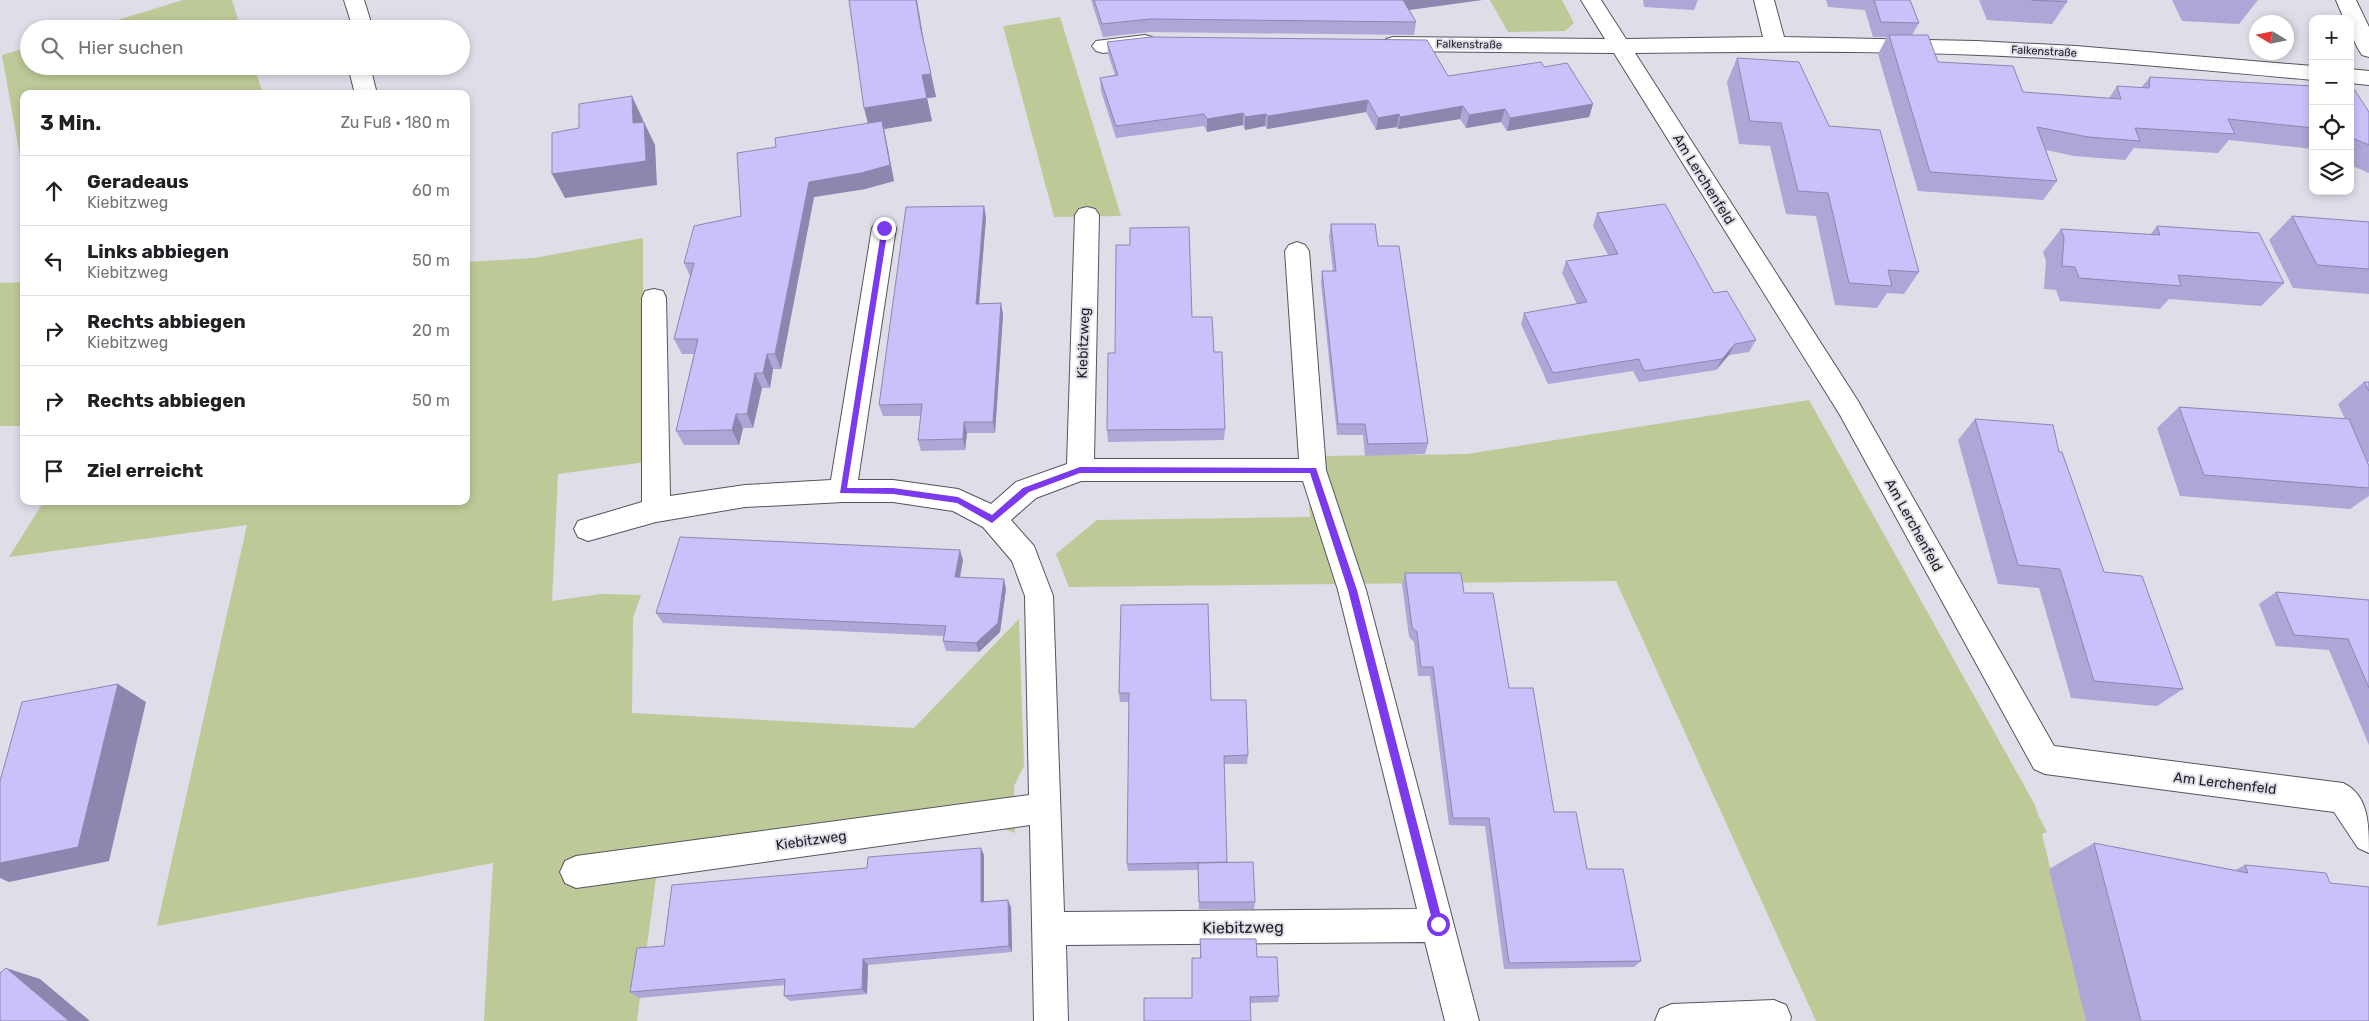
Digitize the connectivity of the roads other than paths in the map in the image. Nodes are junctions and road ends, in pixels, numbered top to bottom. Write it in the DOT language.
graph roads {
  1 [pos="354,0"];
  2 [pos="1590,0"];
  3 [pos="1764,0"];
  4 [pos="2346,0"];
  5 [pos="360,20"];
  6 [pos="1160,41"];
  7 [pos="1370,44"];
  8 [pos="1775,44"];
  9 [pos="1104,46"];
  10 [pos="1620,46"];
  11 [pos="2369,50"];
  12 [pos="2309,73"];
  13 [pos="361,75"];
  14 [pos="2354,76"];
  15 [pos="2369,78"];
  16 [pos="365,90"];
  17 [pos="1087,215"];
  18 [pos="884,228"];
  19 [pos="1297,250"];
  20 [pos="654,298"];
  21 [pos="1080,470"];
  22 [pos="1313,470"];
  23 [pos="843,491"];
  24 [pos="656,510"];
  25 [pos="992,520"];
  26 [pos="588,529"];
  27 [pos="1046,808"];
  28 [pos="2369,837"];
  29 [pos="576,872"];
  30 [pos="1438,924"];
  31 [pos="1048,929"];
  32 [pos="1774,1018"];
  33 [pos="1051,1021"];
  34 [pos="1462,1021"];
  35 [pos="1672,1021"];
  1 -- 5 [label="street"];
  2 -- 10 [label="street, Am Lerchenfeld"];
  3 -- 8 [label="street"];
  4 -- 11 [label="street"];
  6 -- 9 [label="street"];
  7 -- 10 [label="street, Falkenstraße"];
  8 -- 10 [label="street, Falkenstraße"];
  8 -- 12 [label="street, Falkenstraße"];
  10 -- 28 [label="street, Am Lerchenfeld"];
  13 -- 16 [label="street"];
  14 -- 15 [label="street"];
  17 -- 21 [label="street, Kiebitzweg"];
  18 -- 23 [label="street"];
  19 -- 22 [label="street"];
  20 -- 24 [label="street"];
  21 -- 22 [label="street"];
  21 -- 25 [label="street"];
  22 -- 30 [label="street"];
  23 -- 24 [label="street"];
  23 -- 25 [label="street"];
  24 -- 26 [label="street"];
  25 -- 27 [label="street"];
  27 -- 29 [label="street, Kiebitzweg"];
  27 -- 31 [label="street"];
  30 -- 31 [label="street, Kiebitzweg"];
  30 -- 34 [label="street"];
  31 -- 33 [label="street"];
  32 -- 35 [label="street"];
}
